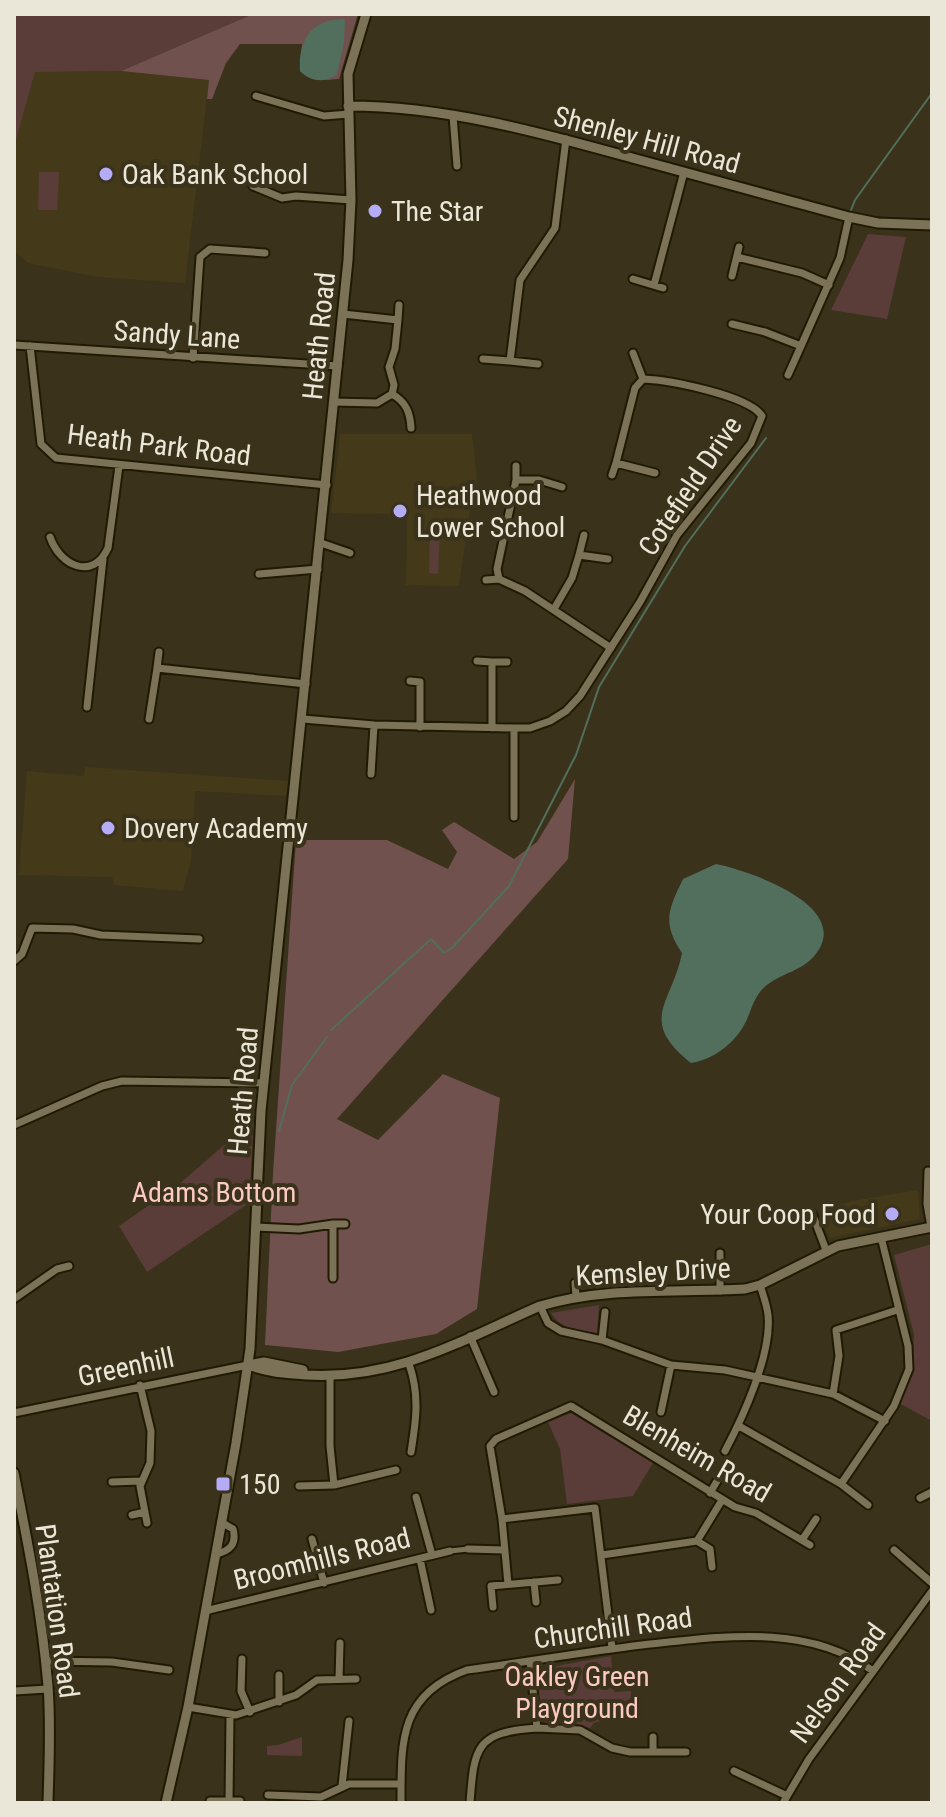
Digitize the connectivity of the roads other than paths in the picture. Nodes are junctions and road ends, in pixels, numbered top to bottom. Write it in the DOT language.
graph roads {
  1 [pos="366,14"];
  2 [pos="256,96"];
  3 [pos="348,110"];
  4 [pos="453,116"];
  5 [pos="566,139"];
  6 [pos="457,166"];
  7 [pos="684,172"];
  8 [pos="253,186"];
  9 [pos="351,200"];
  10 [pos="849,217"];
  11 [pos="932,225"];
  12 [pos="739,247"];
  13 [pos="265,253"];
  14 [pos="737,257"];
  15 [pos="732,276"];
  16 [pos="633,279"];
  17 [pos="654,285"];
  18 [pos="829,285"];
  19 [pos="663,288"];
  20 [pos="399,305"];
  21 [pos="343,314"];
  22 [pos="398,320"];
  23 [pos="732,324"];
  24 [pos="14,345"];
  25 [pos="30,346"];
  26 [pos="801,346"];
  27 [pos="633,353"];
  28 [pos="193,358"];
  29 [pos="483,359"];
  30 [pos="510,361"];
  31 [pos="538,364"];
  32 [pos="338,366"];
  33 [pos="788,375"];
  34 [pos="643,379"];
  35 [pos="392,394"];
  36 [pos="334,402"];
  37 [pos="411,428"];
  38 [pos="616,463"];
  39 [pos="119,466"];
  40 [pos="516,466"];
  41 [pos="655,473"];
  42 [pos="612,475"];
  43 [pos="516,480"];
  44 [pos="327,485"];
  45 [pos="562,487"];
  46 [pos="584,535"];
  47 [pos="50,537"];
  48 [pos="321,543"];
  49 [pos="350,553"];
  50 [pos="579,555"];
  51 [pos="103,559"];
  52 [pos="608,559"];
  53 [pos="318,569"];
  54 [pos="259,574"];
  55 [pos="499,579"];
  56 [pos="486,580"];
  57 [pos="554,609"];
  58 [pos="611,648"];
  59 [pos="159,652"];
  60 [pos="477,661"];
  61 [pos="492,662"];
  62 [pos="507,662"];
  63 [pos="157,668"];
  64 [pos="410,681"];
  65 [pos="420,682"];
  66 [pos="431,682"];
  67 [pos="306,684"];
  68 [pos="87,707"];
  69 [pos="149,719"];
  70 [pos="303,719"];
  71 [pos="374,725"];
  72 [pos="420,727"];
  73 [pos="492,728"];
  74 [pos="514,728"];
  75 [pos="371,774"];
  76 [pos="514,817"];
  77 [pos="199,939"];
  78 [pos="14,961"];
  79 [pos="264,1083"];
  80 [pos="14,1125"];
  81 [pos="928,1171"];
  82 [pos="812,1213"];
  83 [pos="333,1224"];
  84 [pos="345,1224"];
  85 [pos="255,1227"];
  86 [pos="932,1227"];
  87 [pos="881,1237"];
  88 [pos="826,1250"];
  89 [pos="720,1253"];
  90 [pos="69,1266"];
  91 [pos="333,1278"];
  92 [pos="575,1283"];
  93 [pos="760,1285"];
  94 [pos="720,1291"];
  95 [pos="576,1296"];
  96 [pos="14,1299"];
  97 [pos="540,1306"];
  98 [pos="897,1310"];
  99 [pos="605,1312"];
  100 [pos="470,1336"];
  101 [pos="602,1340"];
  102 [pos="409,1364"];
  103 [pos="248,1365"];
  104 [pos="671,1365"];
  105 [pos="330,1376"];
  106 [pos="757,1376"];
  107 [pos="140,1385"];
  108 [pos="494,1392"];
  109 [pos="833,1394"];
  110 [pos="661,1412"];
  111 [pos="14,1413"];
  112 [pos="885,1421"];
  113 [pos="739,1426"];
  114 [pos="725,1451"];
  115 [pos="411,1452"];
  116 [pos="727,1464"];
  117 [pos="396,1470"];
  118 [pos="14,1473"];
  119 [pos="140,1481"];
  120 [pos="112,1482"];
  121 [pos="841,1484"];
  122 [pos="334,1485"];
  123 [pos="299,1486"];
  124 [pos="932,1492"];
  125 [pos="710,1493"];
  126 [pos="416,1497"];
  127 [pos="920,1498"];
  128 [pos="722,1500"];
  129 [pos="868,1505"];
  130 [pos="145,1512"];
  131 [pos="132,1515"];
  132 [pos="502,1519"];
  133 [pos="816,1519"];
  134 [pos="221,1522"];
  135 [pos="147,1523"];
  136 [pos="312,1539"];
  137 [pos="697,1541"];
  138 [pos="468,1549"];
  139 [pos="504,1550"];
  140 [pos="894,1550"];
  141 [pos="450,1551"];
  142 [pos="216,1554"];
  143 [pos="432,1555"];
  144 [pos="602,1555"];
  145 [pos="420,1559"];
  146 [pos="712,1567"];
  147 [pos="558,1580"];
  148 [pos="534,1582"];
  149 [pos="324,1583"];
  150 [pos="932,1583"];
  151 [pos="508,1584"];
  152 [pos="932,1591"];
  153 [pos="536,1602"];
  154 [pos="493,1607"];
  155 [pos="431,1610"];
  156 [pos="205,1611"];
  157 [pos="340,1643"];
  158 [pos="612,1648"];
  159 [pos="242,1659"];
  160 [pos="45,1661"];
  161 [pos="530,1661"];
  162 [pos="169,1670"];
  163 [pos="873,1671"];
  164 [pos="279,1675"];
  165 [pos="339,1679"];
  166 [pos="356,1679"];
  167 [pos="48,1689"];
  168 [pos="14,1691"];
  169 [pos="279,1702"];
  170 [pos="188,1707"];
  171 [pos="250,1712"];
  172 [pos="230,1715"];
  173 [pos="349,1721"];
  174 [pos="537,1728"];
  175 [pos="653,1737"];
  176 [pos="653,1752"];
  177 [pos="686,1752"];
  178 [pos="734,1771"];
  179 [pos="401,1784"];
  180 [pos="342,1786"];
  181 [pos="273,1798"];
  182 [pos="785,1799"];
  183 [pos="210,1801"];
  184 [pos="229,1801"];
  185 [pos="240,1801"];
  186 [pos="48,1803"];
  187 [pos="166,1803"];
  188 [pos="401,1803"];
  189 [pos="470,1803"];
  1 -- 3 [label="street, Heath Road"];
  2 -- 3 [label="street"];
  3 -- 4 [label="street, Shenley Hill Road"];
  3 -- 9 [label="street, Heath Road"];
  4 -- 5 [label="street, Shenley Hill Road"];
  4 -- 6 [label="street"];
  5 -- 7 [label="street, Shenley Hill Road"];
  5 -- 30 [label="street"];
  7 -- 10 [label="street, Shenley Hill Road"];
  7 -- 17 [label="street"];
  8 -- 9 [label="street"];
  9 -- 21 [label="street, Heath Road"];
  10 -- 11 [label="street, Shenley Hill Road"];
  10 -- 18 [label="street"];
  12 -- 14 [label="street"];
  13 -- 28 [label="street"];
  14 -- 15 [label="street"];
  14 -- 18 [label="street"];
  16 -- 17 [label="street"];
  17 -- 19 [label="street"];
  18 -- 26 [label="street"];
  20 -- 22 [label="street"];
  21 -- 22 [label="street"];
  21 -- 32 [label="street, Heath Road"];
  22 -- 35 [label="street"];
  23 -- 26 [label="street"];
  24 -- 25 [label="street, Sandy Lane"];
  25 -- 28 [label="street, Sandy Lane"];
  25 -- 39 [label="street, Heath Park Road"];
  26 -- 33 [label="street"];
  27 -- 34 [label="street"];
  28 -- 32 [label="street, Sandy Lane"];
  29 -- 30 [label="street"];
  30 -- 31 [label="street"];
  32 -- 36 [label="street, Heath Road"];
  34 -- 38 [label="street"];
  34 -- 58 [label="street, Cotefield Drive"];
  35 -- 36 [label="street"];
  35 -- 37 [label="street"];
  36 -- 44 [label="street, Heath Road"];
  38 -- 41 [label="street, Cotefield Drive"];
  38 -- 42 [label="street"];
  39 -- 44 [label="street, Heath Park Road"];
  39 -- 51 [label="street"];
  40 -- 43 [label="street"];
  43 -- 45 [label="street"];
  43 -- 55 [label="street"];
  44 -- 48 [label="street, Heath Road"];
  46 -- 50 [label="street"];
  47 -- 51 [label="street"];
  48 -- 49 [label="street"];
  48 -- 53 [label="street, Heath Road"];
  50 -- 52 [label="street, Cotefield Drive"];
  50 -- 57 [label="street"];
  51 -- 68 [label="street"];
  53 -- 54 [label="street"];
  53 -- 67 [label="street, Heath Road"];
  55 -- 56 [label="street"];
  55 -- 57 [label="street"];
  57 -- 58 [label="street"];
  58 -- 74 [label="street, Cotefield Drive"];
  59 -- 63 [label="street"];
  60 -- 61 [label="street"];
  61 -- 62 [label="street"];
  61 -- 73 [label="street"];
  63 -- 67 [label="street"];
  63 -- 69 [label="street"];
  64 -- 65 [label="street"];
  65 -- 66 [label="street"];
  65 -- 72 [label="street"];
  67 -- 70 [label="street, Heath Road"];
  70 -- 71 [label="street, Cotefield Drive"];
  70 -- 79 [label="street, Heath Road"];
  71 -- 72 [label="street, Cotefield Drive"];
  71 -- 75 [label="street"];
  72 -- 73 [label="street, Cotefield Drive"];
  73 -- 74 [label="street, Cotefield Drive"];
  74 -- 76 [label="street"];
  77 -- 78 [label="street"];
  79 -- 80 [label="street"];
  79 -- 85 [label="street, Heath Road"];
  81 -- 86 [label="street"];
  82 -- 88 [label="street"];
  83 -- 84 [label="street"];
  83 -- 85 [label="street"];
  83 -- 91 [label="street"];
  85 -- 103 [label="street, Heath Road"];
  86 -- 87 [label="street, Kemsley Drive"];
  87 -- 88 [label="street, Kemsley Drive"];
  87 -- 98 [label="street"];
  88 -- 93 [label="street, Kemsley Drive"];
  89 -- 94 [label="street"];
  90 -- 96 [label="street"];
  92 -- 95 [label="street"];
  93 -- 94 [label="street, Kemsley Drive"];
  93 -- 106 [label="street"];
  94 -- 95 [label="street, Kemsley Drive"];
  95 -- 97 [label="street, Kemsley Drive"];
  97 -- 100 [label="street, Kemsley Drive"];
  97 -- 101 [label="street"];
  98 -- 109 [label="street"];
  98 -- 112 [label="street"];
  99 -- 101 [label="street"];
  100 -- 102 [label="street, Kemsley Drive"];
  100 -- 108 [label="street"];
  101 -- 104 [label="street"];
  102 -- 105 [label="street, Kemsley Drive"];
  102 -- 115 [label="street"];
  103 -- 105 [label="street, Kemsley Drive"];
  103 -- 107 [label="street, Greenhill"];
  103 -- 134 [label="street, Heath Road"];
  104 -- 106 [label="street"];
  104 -- 110 [label="street"];
  105 -- 122 [label="street"];
  106 -- 109 [label="street"];
  106 -- 113 [label="street"];
  107 -- 111 [label="street, Greenhill"];
  107 -- 119 [label="street"];
  109 -- 112 [label="street"];
  112 -- 121 [label="street"];
  113 -- 114 [label="street"];
  113 -- 121 [label="street"];
  116 -- 125 [label="street"];
  117 -- 122 [label="street"];
  118 -- 160 [label="street, Plantation Road"];
  119 -- 120 [label="street"];
  119 -- 130 [label="street"];
  121 -- 129 [label="street"];
  122 -- 123 [label="street"];
  124 -- 127 [label="street"];
  125 -- 128 [label="street, Blenheim Road"];
  125 -- 132 [label="street, Blenheim Road"];
  126 -- 143 [label="street"];
  128 -- 133 [label="street, Blenheim Road"];
  128 -- 137 [label="street"];
  130 -- 131 [label="street"];
  130 -- 135 [label="street"];
  132 -- 139 [label="street"];
  132 -- 144 [label="street"];
  134 -- 142 [label="street, Heath Road"];
  134 -- 142 [label="street"];
  136 -- 149 [label="street"];
  137 -- 144 [label="street"];
  137 -- 146 [label="street"];
  138 -- 139 [label="street"];
  138 -- 141 [label="street"];
  139 -- 151 [label="street"];
  140 -- 150 [label="street"];
  141 -- 143 [label="street, Broomhills Road"];
  142 -- 156 [label="street, Heath Road"];
  143 -- 145 [label="street, Broomhills Road"];
  144 -- 158 [label="street"];
  145 -- 149 [label="street, Broomhills Road"];
  145 -- 155 [label="street"];
  147 -- 148 [label="street"];
  148 -- 151 [label="street"];
  148 -- 153 [label="street"];
  149 -- 156 [label="street, Broomhills Road"];
  151 -- 154 [label="street"];
  152 -- 163 [label="street, Nelson Road"];
  156 -- 170 [label="street, Heath Road"];
  157 -- 165 [label="street"];
  158 -- 161 [label="street, Churchill Road"];
  158 -- 163 [label="street, Churchill Road"];
  159 -- 171 [label="street"];
  160 -- 162 [label="street"];
  160 -- 167 [label="street, Plantation Road"];
  161 -- 174 [label="street"];
  161 -- 179 [label="street, Churchill Road"];
  163 -- 182 [label="street, Nelson Road"];
  164 -- 169 [label="street"];
  165 -- 166 [label="street"];
  165 -- 169 [label="street"];
  167 -- 168 [label="street"];
  167 -- 186 [label="street, Plantation Road"];
  169 -- 171 [label="street"];
  170 -- 172 [label="street"];
  170 -- 187 [label="street, Heath Road"];
  171 -- 172 [label="street"];
  172 -- 184 [label="street"];
  173 -- 180 [label="street"];
  174 -- 176 [label="street"];
  174 -- 189 [label="street"];
  175 -- 176 [label="street"];
  176 -- 177 [label="street"];
  178 -- 182 [label="street"];
  179 -- 180 [label="street"];
  179 -- 188 [label="street, Churchill Road"];
  180 -- 181 [label="street"];
  183 -- 184 [label="street"];
  184 -- 185 [label="street"];
}
